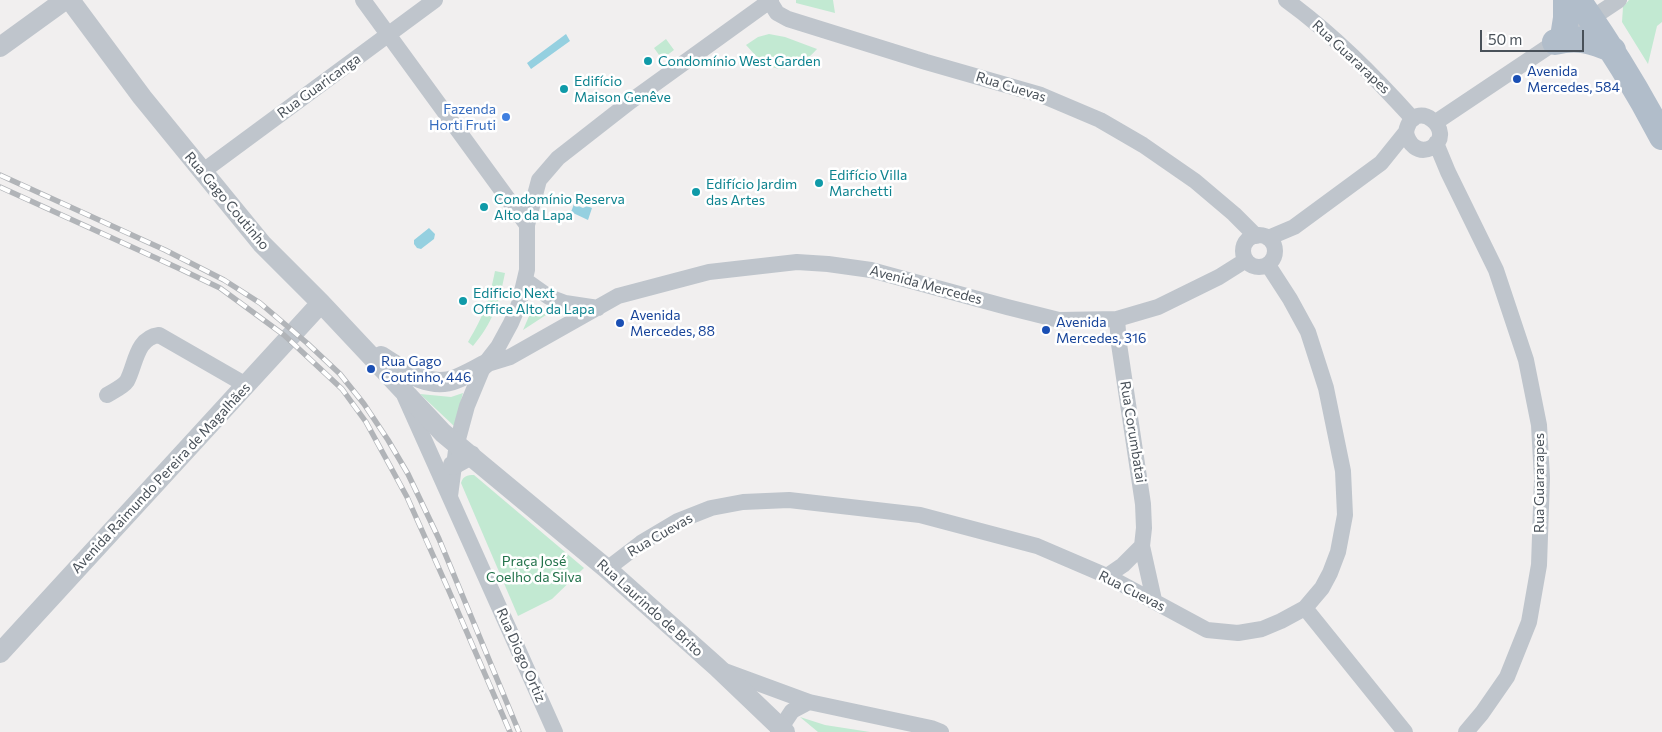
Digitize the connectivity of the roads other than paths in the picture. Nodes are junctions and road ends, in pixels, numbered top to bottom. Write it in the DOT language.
graph roads {
  1 [pos="65,0"];
  2 [pos="70,0"];
  3 [pos="363,0"];
  4 [pos="435,0"];
  5 [pos="770,0"];
  6 [pos="1286,0"];
  7 [pos="1619,0"];
  8 [pos="1582,5"];
  9 [pos="388,35"];
  10 [pos="1559,40"];
  11 [pos="0,47"];
  12 [pos="1612,50"];
  13 [pos="1436,122"];
  14 [pos="1410,126"];
  15 [pos="1662,137"];
  16 [pos="1425,147"];
  17 [pos="1381,163"];
  18 [pos="202,172"];
  19 [pos="527,225"];
  20 [pos="1261,241"];
  21 [pos="1246,260"];
  22 [pos="1268,265"];
  23 [pos="525,280"];
  24 [pos="321,303"];
  25 [pos="598,308"];
  26 [pos="1117,319"];
  27 [pos="358,342"];
  28 [pos="484,365"];
  29 [pos="246,385"];
  30 [pos="401,388"];
  31 [pos="107,395"];
  32 [pos="463,444"];
  33 [pos="453,465"];
  34 [pos="450,496"];
  35 [pos="1142,546"];
  36 [pos="607,569"];
  37 [pos="1107,576"];
  38 [pos="1154,600"];
  39 [pos="1305,608"];
  40 [pos="0,653"];
  41 [pos="717,668"];
  42 [pos="808,702"];
  43 [pos="781,730"];
  44 [pos="555,732"];
  45 [pos="941,732"];
  46 [pos="1405,732"];
  47 [pos="1466,732"];
  1 -- 11 [label="street"];
  2 -- 18 [label="street, Rua Gago Coutinho"];
  3 -- 9 [label="street"];
  4 -- 9 [label="street, Rua Guaricanga"];
  5 -- 19 [label="street"];
  5 -- 20 [label="street, Rua Cuevas"];
  6 -- 14 [label="street, Rua Guararapes"];
  7 -- 8 [label="street"];
  8 -- 10 [label="main road"];
  8 -- 12 [label="main road"];
  9 -- 18 [label="street, Rua Guaricanga"];
  9 -- 19 [label="street"];
  10 -- 12 [label="main road"];
  10 -- 13 [label="street"];
  12 -- 15 [label="main road"];
  13 -- 14 [label="street"];
  13 -- 16 [label="street"];
  14 -- 16 [label="street"];
  14 -- 17 [label="street"];
  16 -- 17 [label="street"];
  16 -- 47 [label="street, Rua Guararapes"];
  17 -- 20 [label="street"];
  18 -- 24 [label="street, Rua Gago Coutinho"];
  19 -- 23 [label="street"];
  20 -- 21 [label="street"];
  20 -- 22 [label="street"];
  21 -- 22 [label="street"];
  21 -- 26 [label="street, Avenida Mercedes"];
  22 -- 39 [label="street, Rua Cuevas"];
  23 -- 25 [label="street"];
  23 -- 28 [label="street"];
  24 -- 27 [label="street, Rua Gago Coutinho"];
  24 -- 29 [label="street, Avenida Raimundo Pereira de Magalhães"];
  25 -- 26 [label="street, Avenida Mercedes"];
  25 -- 28 [label="street, Avenida Mercedes"];
  26 -- 35 [label="street, Rua Corumbatai"];
  27 -- 28 [label="street"];
  27 -- 30 [label="street, Rua Gago Coutinho"];
  28 -- 32 [label="street"];
  29 -- 31 [label="street"];
  29 -- 40 [label="street, Avenida Raimundo Pereira de Magalhães"];
  30 -- 32 [label="street, Rua Laurindo de Brito"];
  30 -- 34 [label="street, Rua Diogo Ortiz"];
  32 -- 33 [label="street"];
  32 -- 36 [label="street, Rua Laurindo de Brito"];
  33 -- 34 [label="street, Rua Diogo Ortiz"];
  34 -- 44 [label="street, Rua Diogo Ortiz"];
  35 -- 37 [label="street"];
  35 -- 38 [label="street, Rua Corumbatai"];
  36 -- 37 [label="street, Rua Cuevas"];
  36 -- 41 [label="street, Rua Laurindo de Brito"];
  37 -- 38 [label="street, Rua Cuevas"];
  38 -- 39 [label="street, Rua Cuevas"];
  39 -- 46 [label="street"];
  41 -- 42 [label="street"];
  41 -- 43 [label="street, Rua Laurindo de Brito"];
  42 -- 43 [label="street"];
  42 -- 45 [label="street"];
}
